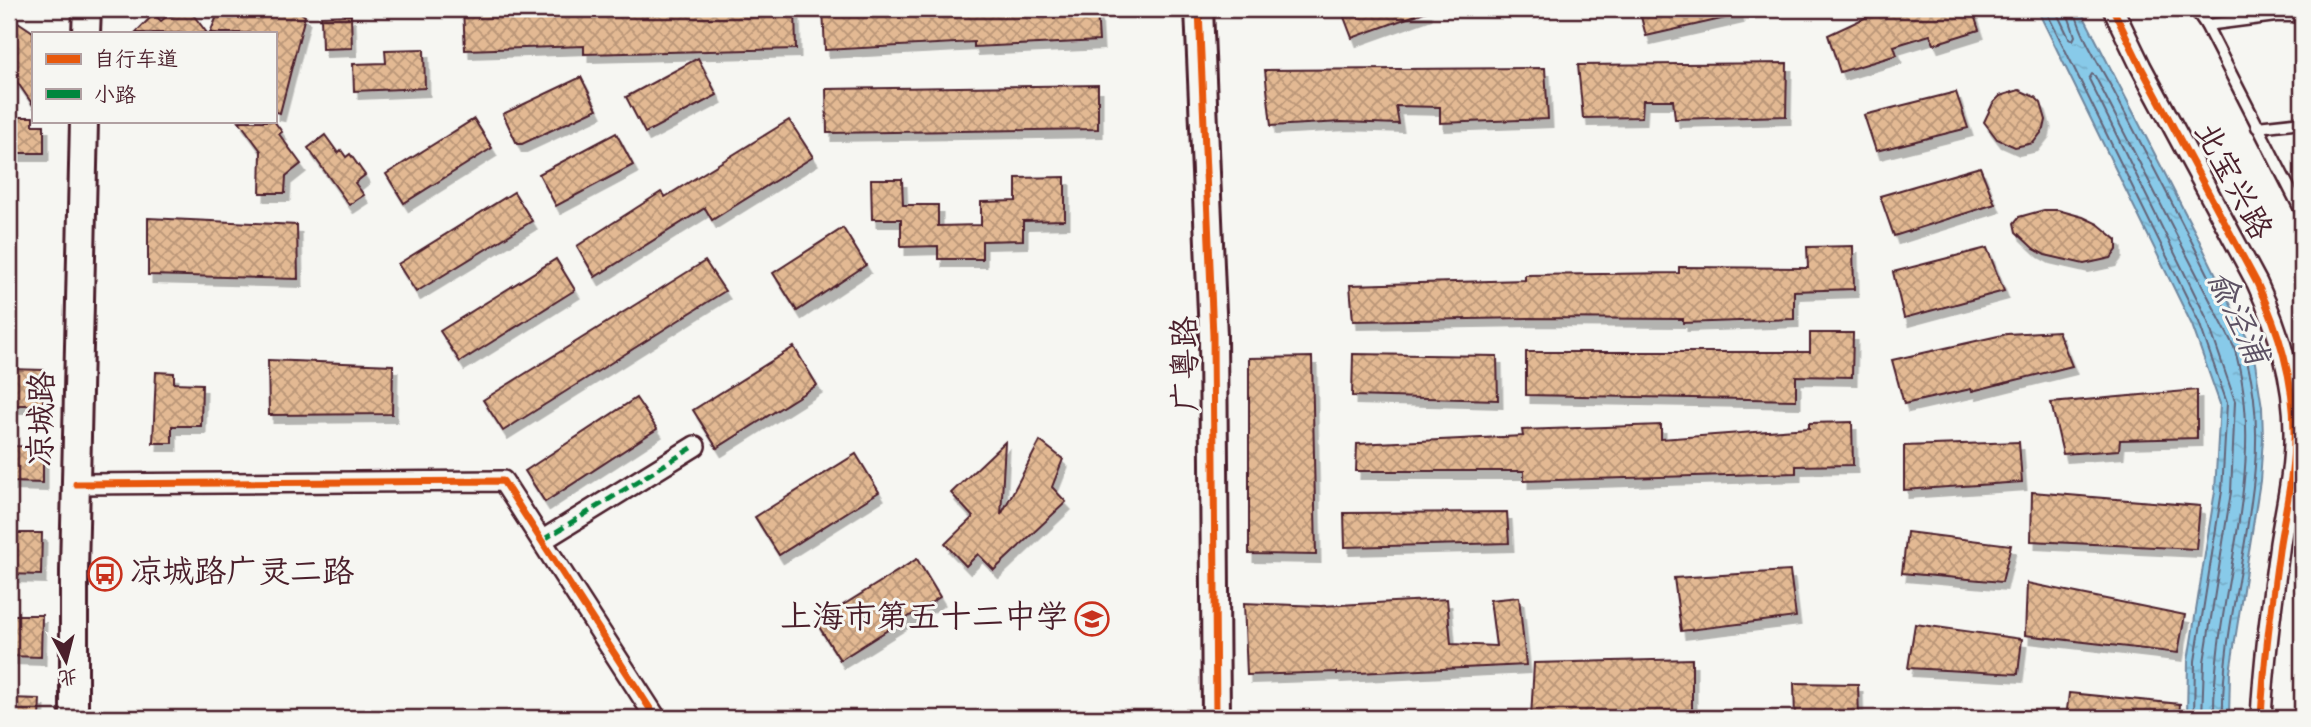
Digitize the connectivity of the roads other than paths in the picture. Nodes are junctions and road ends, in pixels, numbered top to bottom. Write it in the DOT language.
graph roads {
  1 [pos="87,9"];
  2 [pos="1199,9"];
  3 [pos="2113,9"];
  4 [pos="2195,9"];
  5 [pos="2302,16"];
  6 [pos="2206,25"];
  7 [pos="86,32"];
  8 [pos="84,122"];
  9 [pos="2302,122"];
  10 [pos="2257,127"];
  11 [pos="2302,213"];
  12 [pos="2295,362"];
  13 [pos="695,446"];
  14 [pos="76,484"];
  15 [pos="543,540"];
  16 [pos="75,718"];
  17 [pos="656,718"];
  18 [pos="1216,718"];
  19 [pos="2261,718"];
  1 -- 7 [label="main road"];
  2 -- 18 [label="main road, 广粤路"];
  3 -- 12 [label="street, 北宝兴路"];
  4 -- 6 [label="lane"];
  5 -- 6 [label="lane"];
  6 -- 10 [label="lane"];
  8 -- 14 [label="main road, 凉城路"];
  9 -- 10 [label="lane"];
  10 -- 11 [label="lane"];
  12 -- 19 [label="street, 北宝兴路"];
  13 -- 15 [label="street"];
  14 -- 15 [label="street"];
  14 -- 16 [label="main road, 凉城路"];
  15 -- 17 [label="street"];
}
